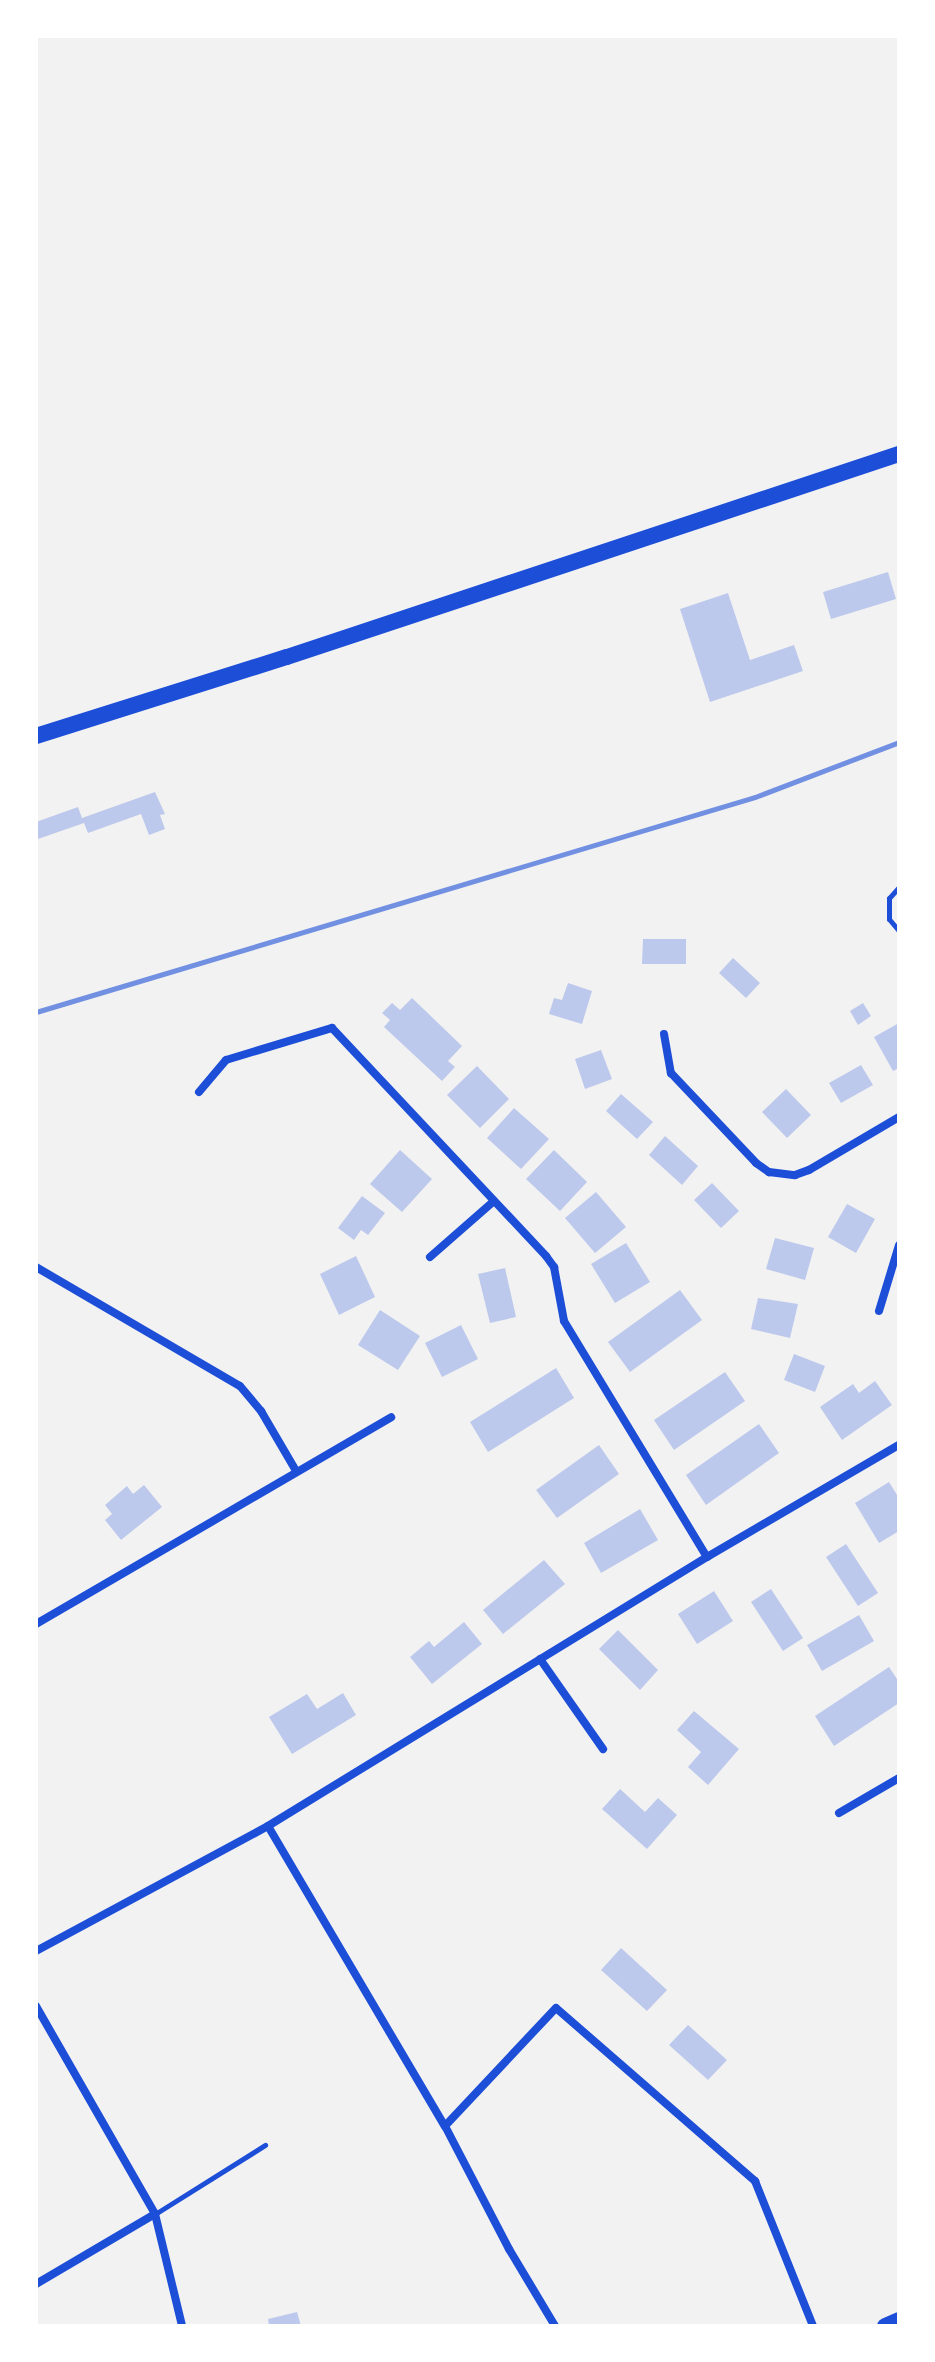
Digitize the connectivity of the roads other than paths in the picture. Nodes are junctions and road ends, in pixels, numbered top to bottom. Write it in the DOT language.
graph roads {
  1 [pos="899,454"];
  2 [pos="36,736"];
  3 [pos="899,887"];
  4 [pos="899,931"];
  5 [pos="664,1034"];
  6 [pos="199,1092"];
  7 [pos="899,1117"];
  8 [pos="494,1201"];
  9 [pos="899,1245"];
  10 [pos="430,1257"];
  11 [pos="36,1267"];
  12 [pos="879,1311"];
  13 [pos="391,1417"];
  14 [pos="899,1445"];
  15 [pos="296,1471"];
  16 [pos="707,1557"];
  17 [pos="36,1624"];
  18 [pos="540,1659"];
  19 [pos="603,1749"];
  20 [pos="899,1778"];
  21 [pos="839,1813"];
  22 [pos="268,1826"];
  23 [pos="36,1951"];
  24 [pos="36,2006"];
  25 [pos="445,2126"];
  26 [pos="265,2145"];
  27 [pos="155,2214"];
  28 [pos="36,2284"];
  29 [pos="899,2320"];
  30 [pos="182,2326"];
  31 [pos="555,2326"];
  32 [pos="813,2326"];
  33 [pos="885,2326"];
  1 -- 2 [label="main road"];
  3 -- 4 [label="lane"];
  5 -- 7 [label="street"];
  6 -- 8 [label="street"];
  8 -- 10 [label="street"];
  8 -- 16 [label="street"];
  9 -- 12 [label="street"];
  11 -- 15 [label="street"];
  13 -- 15 [label="street"];
  14 -- 16 [label="street"];
  15 -- 17 [label="street"];
  16 -- 18 [label="street"];
  18 -- 19 [label="street"];
  18 -- 22 [label="street"];
  20 -- 21 [label="street"];
  22 -- 23 [label="street"];
  22 -- 25 [label="street"];
  24 -- 27 [label="street"];
  25 -- 31 [label="street"];
  25 -- 32 [label="street"];
  26 -- 27 [label="lane"];
  27 -- 28 [label="street"];
  27 -- 30 [label="street"];
  29 -- 33 [label="main road"];
}
